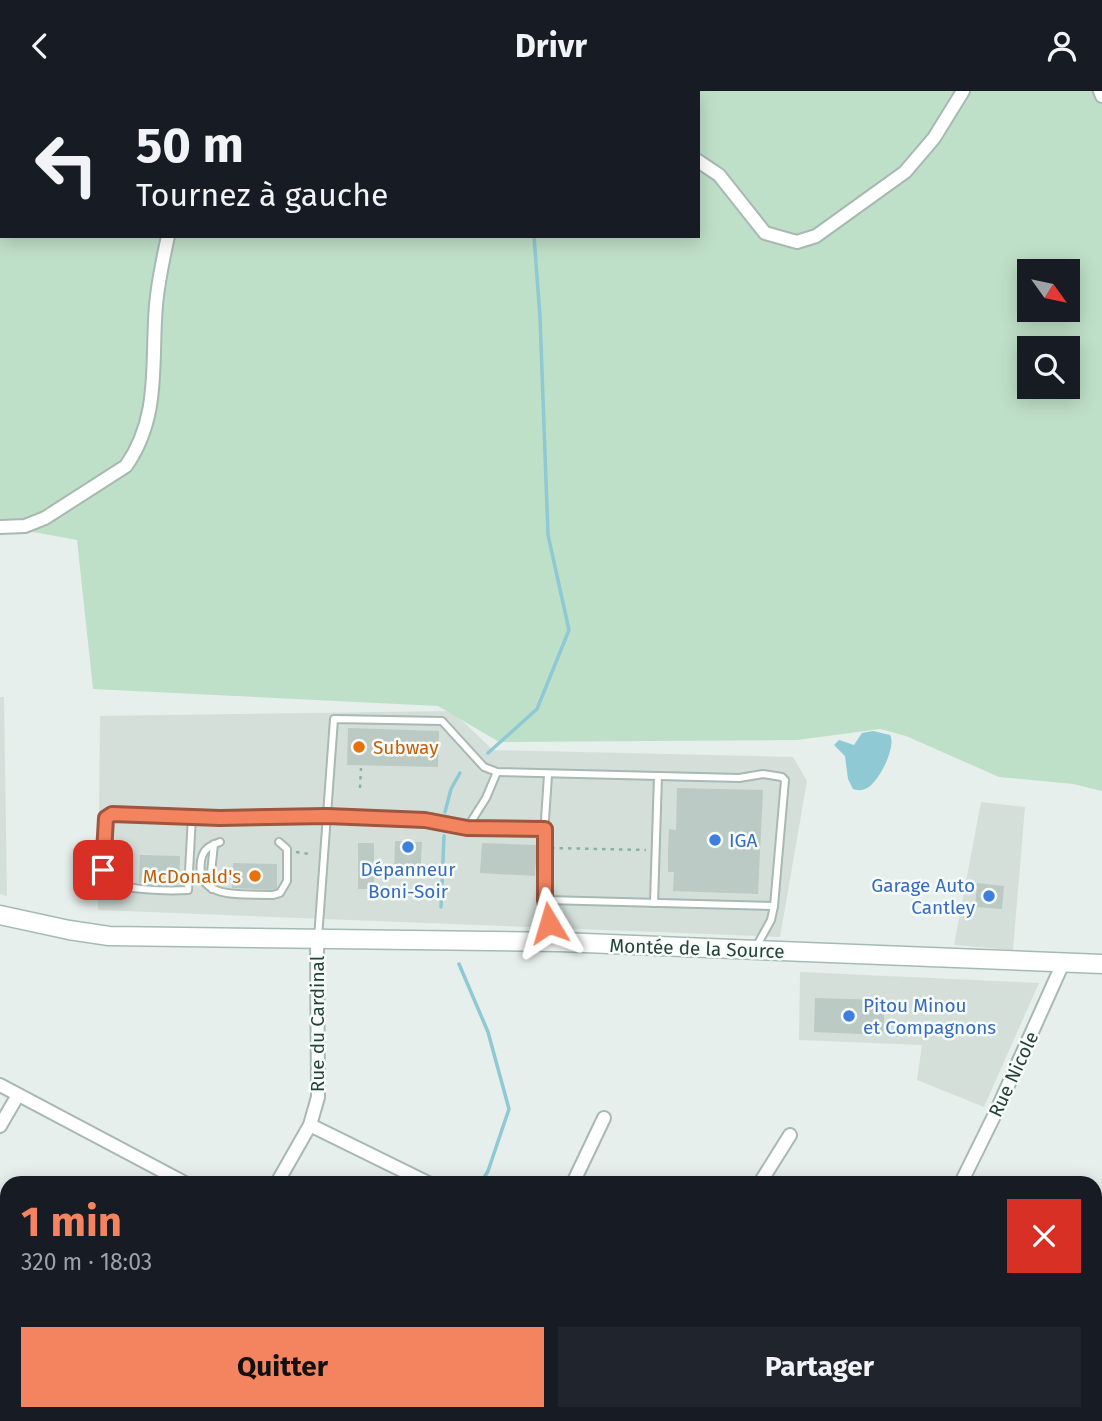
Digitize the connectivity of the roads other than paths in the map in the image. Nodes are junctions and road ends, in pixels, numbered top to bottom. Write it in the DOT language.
graph roads {
  1 [pos="963,91"];
  2 [pos="1100,91"];
  3 [pos="1102,96"];
  4 [pos="700,162"];
  5 [pos="168,238"];
  6 [pos="0,527"];
  7 [pos="497,772"];
  8 [pos="548,774"];
  9 [pos="658,776"];
  10 [pos="192,816"];
  11 [pos="327,816"];
  12 [pos="467,828"];
  13 [pos="545,829"];
  14 [pos="279,842"];
  15 [pos="217,843"];
  16 [pos="545,900"];
  17 [pos="654,903"];
  18 [pos="774,906"];
  19 [pos="0,915"];
  20 [pos="317,939"];
  21 [pos="560,942"];
  22 [pos="754,950"];
  23 [pos="1063,963"];
  24 [pos="1102,964"];
  25 [pos="0,1085"];
  26 [pos="18,1095"];
  27 [pos="604,1118"];
  28 [pos="310,1125"];
  29 [pos="0,1126"];
  30 [pos="790,1135"];
  31 [pos="172,1176"];
  32 [pos="281,1176"];
  33 [pos="414,1176"];
  34 [pos="576,1176"];
  35 [pos="764,1176"];
  36 [pos="964,1176"];
  1 -- 4 [label="street"];
  2 -- 3 [label="street"];
  5 -- 6 [label="street"];
  7 -- 8 [label="lane"];
  7 -- 11 [label="lane"];
  7 -- 12 [label="lane"];
  8 -- 9 [label="lane"];
  8 -- 13 [label="lane"];
  9 -- 17 [label="lane"];
  9 -- 18 [label="lane"];
  10 -- 10 [label="lane"];
  10 -- 11 [label="lane"];
  11 -- 12 [label="lane"];
  11 -- 20 [label="lane"];
  12 -- 13 [label="lane"];
  13 -- 16 [label="lane"];
  14 -- 15 [label="lane"];
  16 -- 17 [label="lane"];
  16 -- 21 [label="lane"];
  17 -- 18 [label="lane"];
  18 -- 22 [label="lane"];
  19 -- 20 [label="main road, Montée de la Source"];
  20 -- 21 [label="main road, Montée de la Source"];
  20 -- 28 [label="street, Rue du Cardinal"];
  21 -- 22 [label="main road, Montée de la Source"];
  22 -- 23 [label="main road, Montée de la Source"];
  23 -- 24 [label="main road, Montée de la Source"];
  23 -- 36 [label="street, Rue Nicole"];
  25 -- 26 [label="street"];
  26 -- 29 [label="street"];
  26 -- 31 [label="street"];
  27 -- 34 [label="street"];
  28 -- 32 [label="street, Rue du Cardinal"];
  28 -- 33 [label="street"];
  30 -- 35 [label="street"];
}
